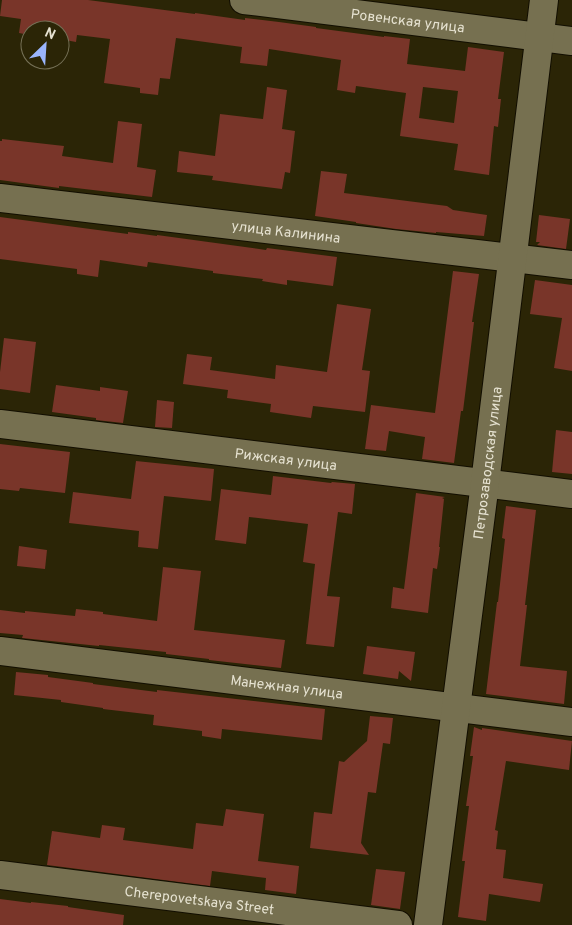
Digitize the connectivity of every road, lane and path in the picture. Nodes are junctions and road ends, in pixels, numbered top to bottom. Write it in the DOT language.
graph roads {
  1 [pos="244,0"];
  2 [pos="544,0"];
  3 [pos="540,38"];
  4 [pos="572,41"];
  5 [pos="0,198"];
  6 [pos="513,258"];
  7 [pos="572,265"];
  8 [pos="0,424"];
  9 [pos="485,483"];
  10 [pos="572,494"];
  11 [pos="0,651"];
  12 [pos="457,707"];
  13 [pos="572,722"];
  14 [pos="0,875"];
  15 [pos="398,925"];
  16 [pos="428,925"];
  1 -- 3 [label="street, Ровенская улица"];
  2 -- 3 [label="street, Петрозаводская улица"];
  3 -- 4 [label="street, Ровенская улица"];
  3 -- 6 [label="street, Петрозаводская улица"];
  5 -- 6 [label="street, улица Калинина"];
  6 -- 7 [label="street, улица Калинина"];
  6 -- 9 [label="street, Петрозаводская улица"];
  8 -- 9 [label="street, Рижская улица"];
  9 -- 10 [label="street, Рижская улица"];
  9 -- 12 [label="street, Петрозаводская улица"];
  11 -- 12 [label="street, Манежная улица"];
  12 -- 13 [label="street, Манежная улица"];
  12 -- 16 [label="street, Петрозаводская улица"];
  14 -- 15 [label="street, Cherepovetskaya Street"];
}
